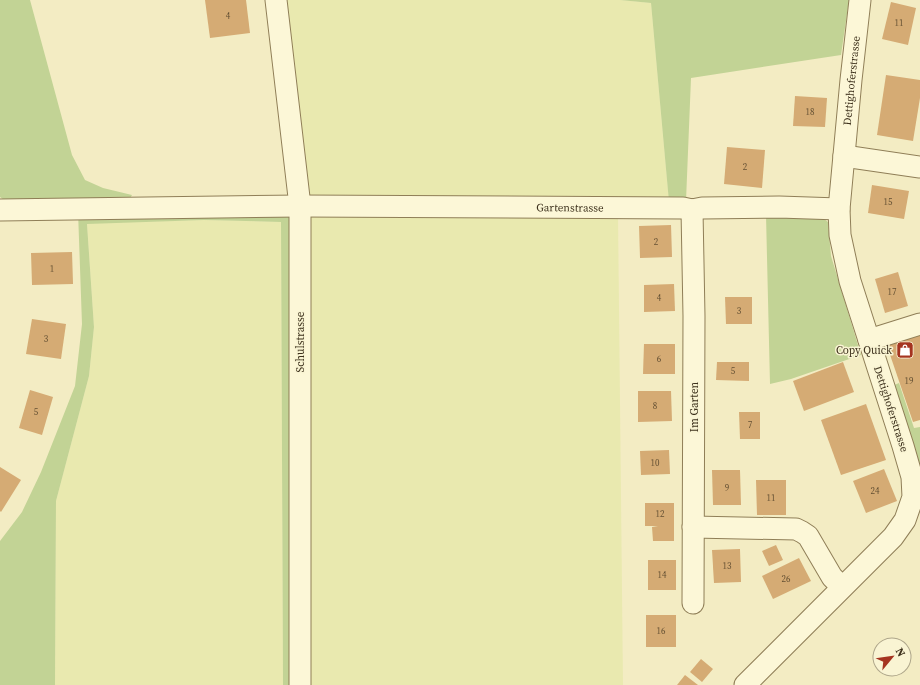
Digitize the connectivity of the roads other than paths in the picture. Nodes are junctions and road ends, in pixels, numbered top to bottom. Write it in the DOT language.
graph roads {
  1 [pos="276,0"];
  2 [pos="860,0"];
  3 [pos="844,156"];
  4 [pos="920,167"];
  5 [pos="300,206"];
  6 [pos="839,209"];
  7 [pos="0,210"];
  8 [pos="692,210"];
  9 [pos="920,324"];
  10 [pos="869,340"];
  11 [pos="916,497"];
  12 [pos="694,527"];
  13 [pos="842,587"];
  14 [pos="693,603"];
  15 [pos="300,685"];
  16 [pos="745,685"];
  1 -- 5 [label="street, Schulstrasse"];
  2 -- 3 [label="street, Dettighoferstrasse"];
  3 -- 4 [label="street"];
  3 -- 6 [label="street, Dettighoferstrasse"];
  5 -- 7 [label="street, Gartenstrasse"];
  5 -- 8 [label="street, Gartenstrasse"];
  5 -- 15 [label="street, Schulstrasse"];
  6 -- 8 [label="street, Gartenstrasse"];
  6 -- 10 [label="street, Dettighoferstrasse"];
  8 -- 12 [label="street, Im Garten"];
  9 -- 10 [label="street"];
  10 -- 11 [label="street, Dettighoferstrasse"];
  11 -- 13 [label="street, Dettighoferstrasse"];
  12 -- 13 [label="street"];
  12 -- 14 [label="street, Im Garten"];
  13 -- 16 [label="street, Dettighoferstrasse"];
}
